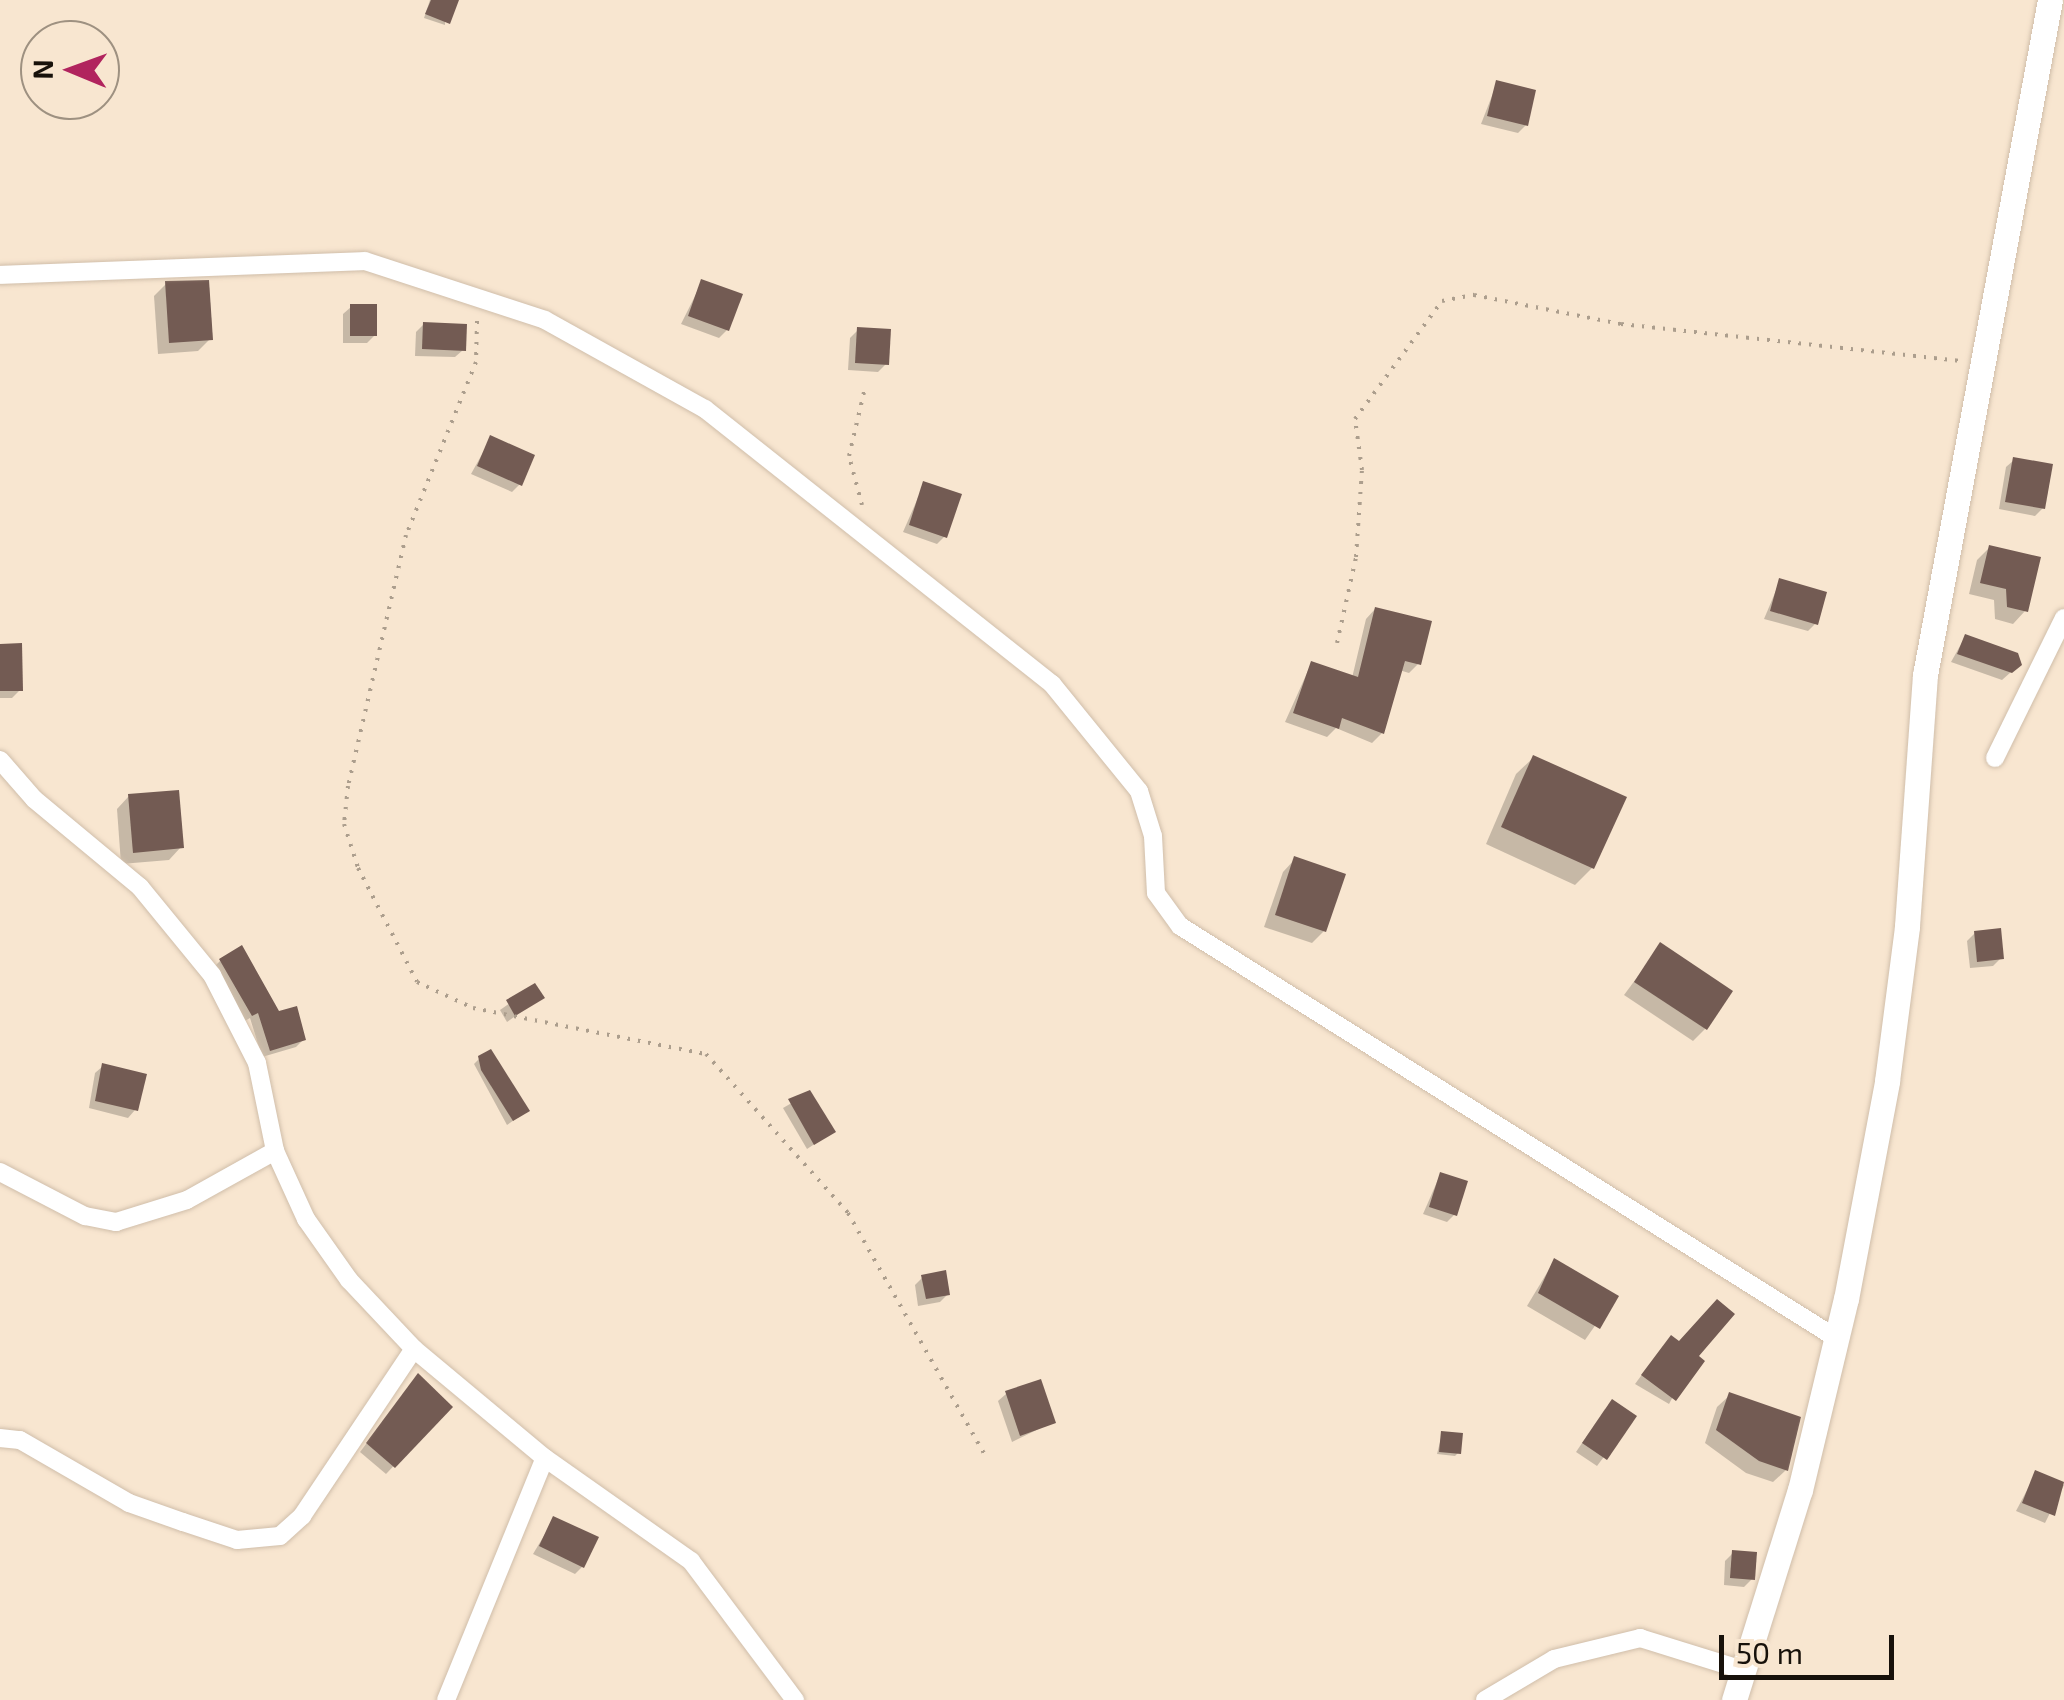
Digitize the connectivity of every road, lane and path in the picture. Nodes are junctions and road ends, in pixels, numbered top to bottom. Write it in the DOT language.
graph roads {
  1 [pos="2050,0"];
  2 [pos="0,275"];
  3 [pos="478,301"];
  4 [pos="1985,364"];
  5 [pos="864,392"];
  6 [pos="866,510"];
  7 [pos="2064,618"];
  8 [pos="1337,643"];
  9 [pos="1995,758"];
  10 [pos="0,760"];
  11 [pos="275,1151"];
  12 [pos="0,1172"];
  13 [pos="1836,1338"];
  14 [pos="414,1349"];
  15 [pos="0,1438"];
  16 [pos="985,1455"];
  17 [pos="545,1458"];
  18 [pos="1743,1670"];
  19 [pos="446,1700"];
  20 [pos="794,1700"];
  21 [pos="1485,1700"];
  22 [pos="1734,1700"];
  1 -- 4 [label="main road"];
  2 -- 3 [label="street"];
  3 -- 13 [label="street"];
  3 -- 16 [label="path"];
  4 -- 8 [label="path"];
  4 -- 13 [label="main road"];
  5 -- 6 [label="path"];
  7 -- 9 [label="street"];
  10 -- 11 [label="street"];
  11 -- 12 [label="street"];
  11 -- 14 [label="street"];
  13 -- 18 [label="main road"];
  14 -- 15 [label="street"];
  14 -- 17 [label="street"];
  17 -- 19 [label="street"];
  17 -- 20 [label="street"];
  18 -- 21 [label="street"];
  18 -- 22 [label="main road"];
}
